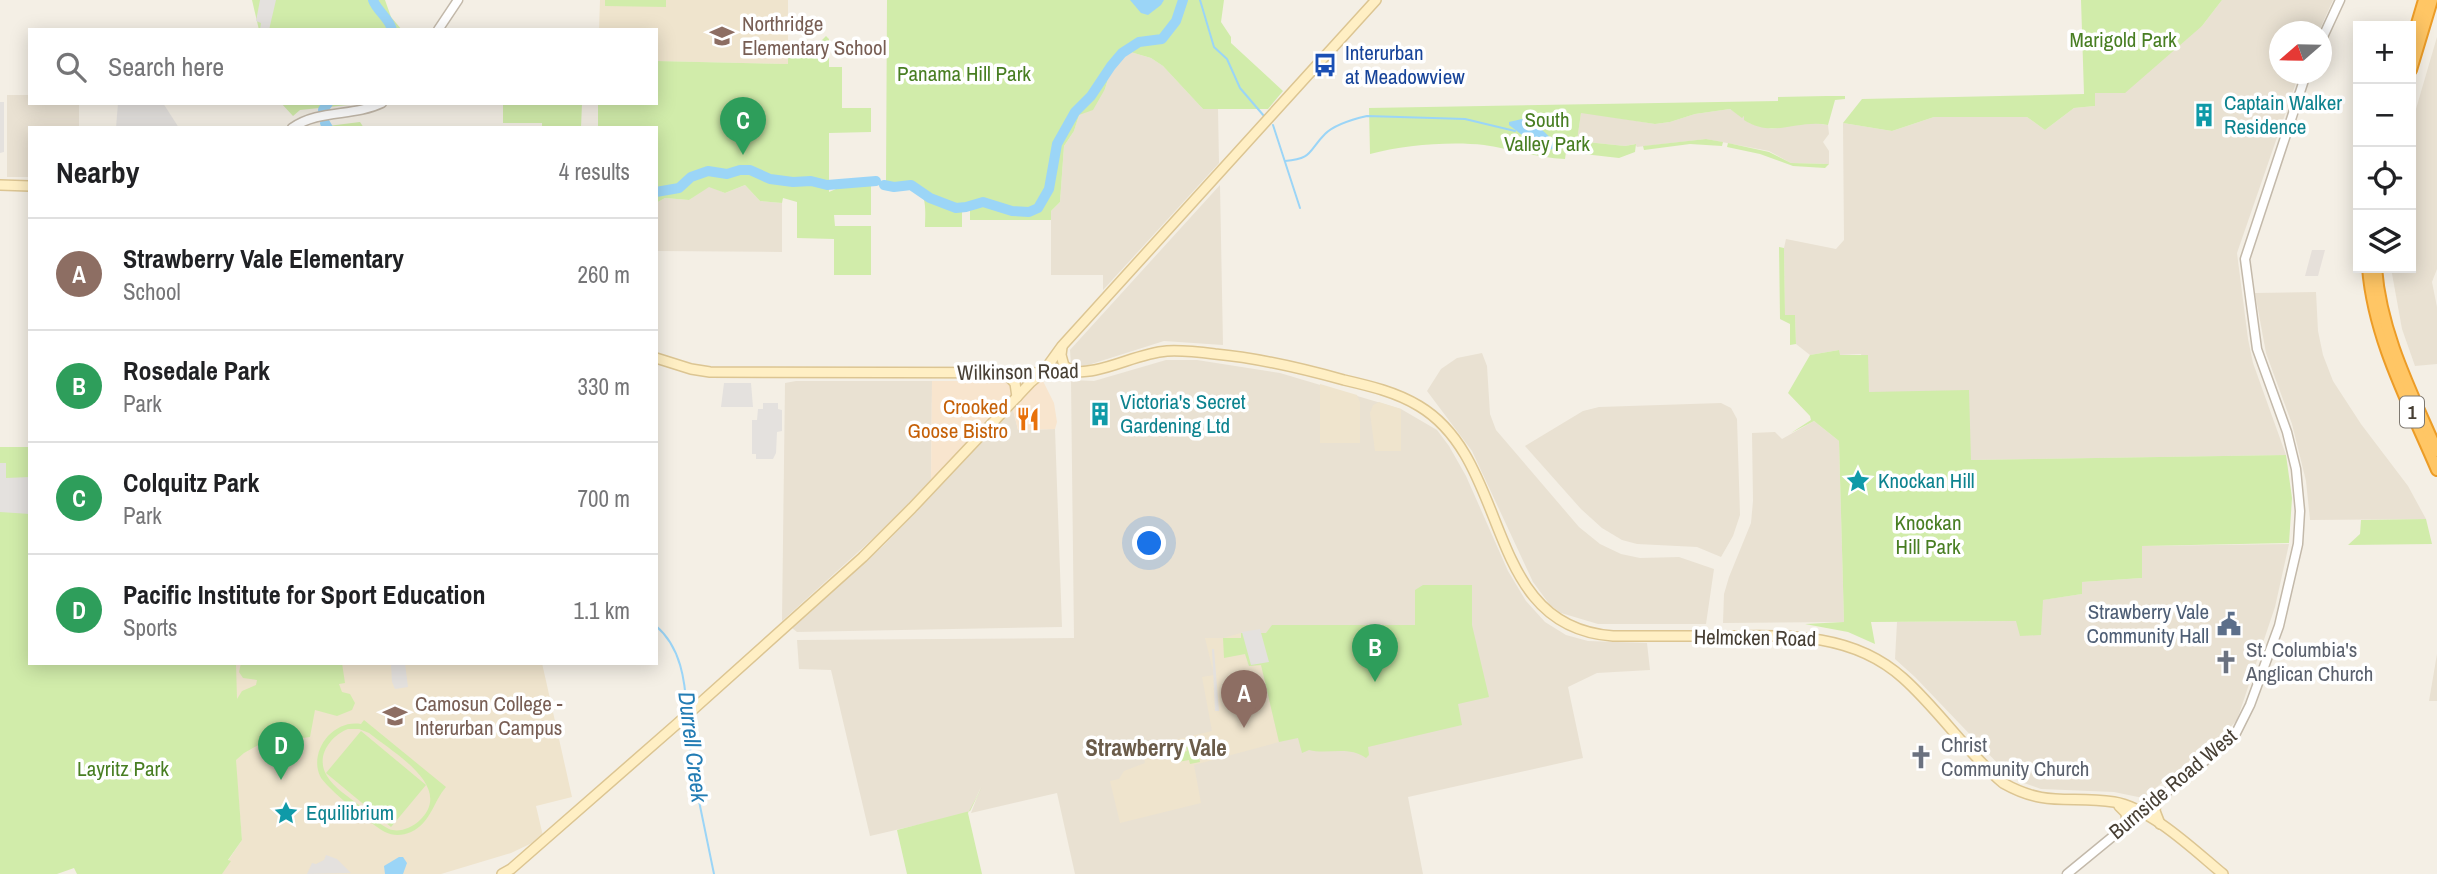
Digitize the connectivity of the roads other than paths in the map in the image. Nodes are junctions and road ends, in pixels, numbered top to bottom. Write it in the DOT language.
graph roads {
  1 [pos="458,0"];
  2 [pos="1376,0"];
  3 [pos="2340,0"];
  4 [pos="2424,0"];
  5 [pos="2432,0"];
  6 [pos="2330,21"];
  7 [pos="2416,27"];
  8 [pos="439,28"];
  9 [pos="2416,53"];
  10 [pos="2303,84"];
  11 [pos="377,105"];
  12 [pos="295,126"];
  13 [pos="0,185"];
  14 [pos="28,186"];
  15 [pos="2369,273"];
  16 [pos="2377,273"];
  17 [pos="1062,346"];
  18 [pos="658,359"];
  19 [pos="1044,371"];
  20 [pos="1077,372"];
  21 [pos="1005,373"];
  22 [pos="1375,388"];
  23 [pos="1017,397"];
  24 [pos="2437,450"];
  25 [pos="2437,470"];
  26 [pos="2156,799"];
  27 [pos="2116,802"];
  28 [pos="2140,812"];
  29 [pos="2127,823"];
  30 [pos="2161,826"];
  31 [pos="502,874"];
  32 [pos="2067,874"];
  33 [pos="2223,874"];
  1 -- 8 [label="street"];
  2 -- 17 [label="main road"];
  3 -- 6 [label="street"];
  4 -- 7 [label="highway"];
  5 -- 9 [label="highway"];
  10 -- 26 [label="street, Burnside Road West"];
  11 -- 12 [label="street"];
  13 -- 14 [label="main road"];
  15 -- 25 [label="highway, 1"];
  16 -- 24 [label="highway, 1"];
  17 -- 19 [label="main road"];
  17 -- 20 [label="main road"];
  18 -- 21 [label="main road, Wilkinson Road"];
  19 -- 20 [label="main road, Wilkinson Road"];
  19 -- 21 [label="main road, Wilkinson Road"];
  19 -- 23 [label="main road"];
  20 -- 22 [label="main road, Wilkinson Road"];
  21 -- 23 [label="main road"];
  22 -- 27 [label="main road, Helmcken Road"];
  23 -- 31 [label="main road"];
  26 -- 28 [label="street, Burnside Road West"];
  26 -- 30 [label="main road"];
  27 -- 28 [label="main road, Helmcken Road"];
  27 -- 29 [label="main road"];
  28 -- 29 [label="street, Burnside Road West"];
  28 -- 30 [label="main road, Helmcken Road"];
  29 -- 32 [label="street, Burnside Road West"];
  30 -- 33 [label="main road, Helmcken Road"];
}
